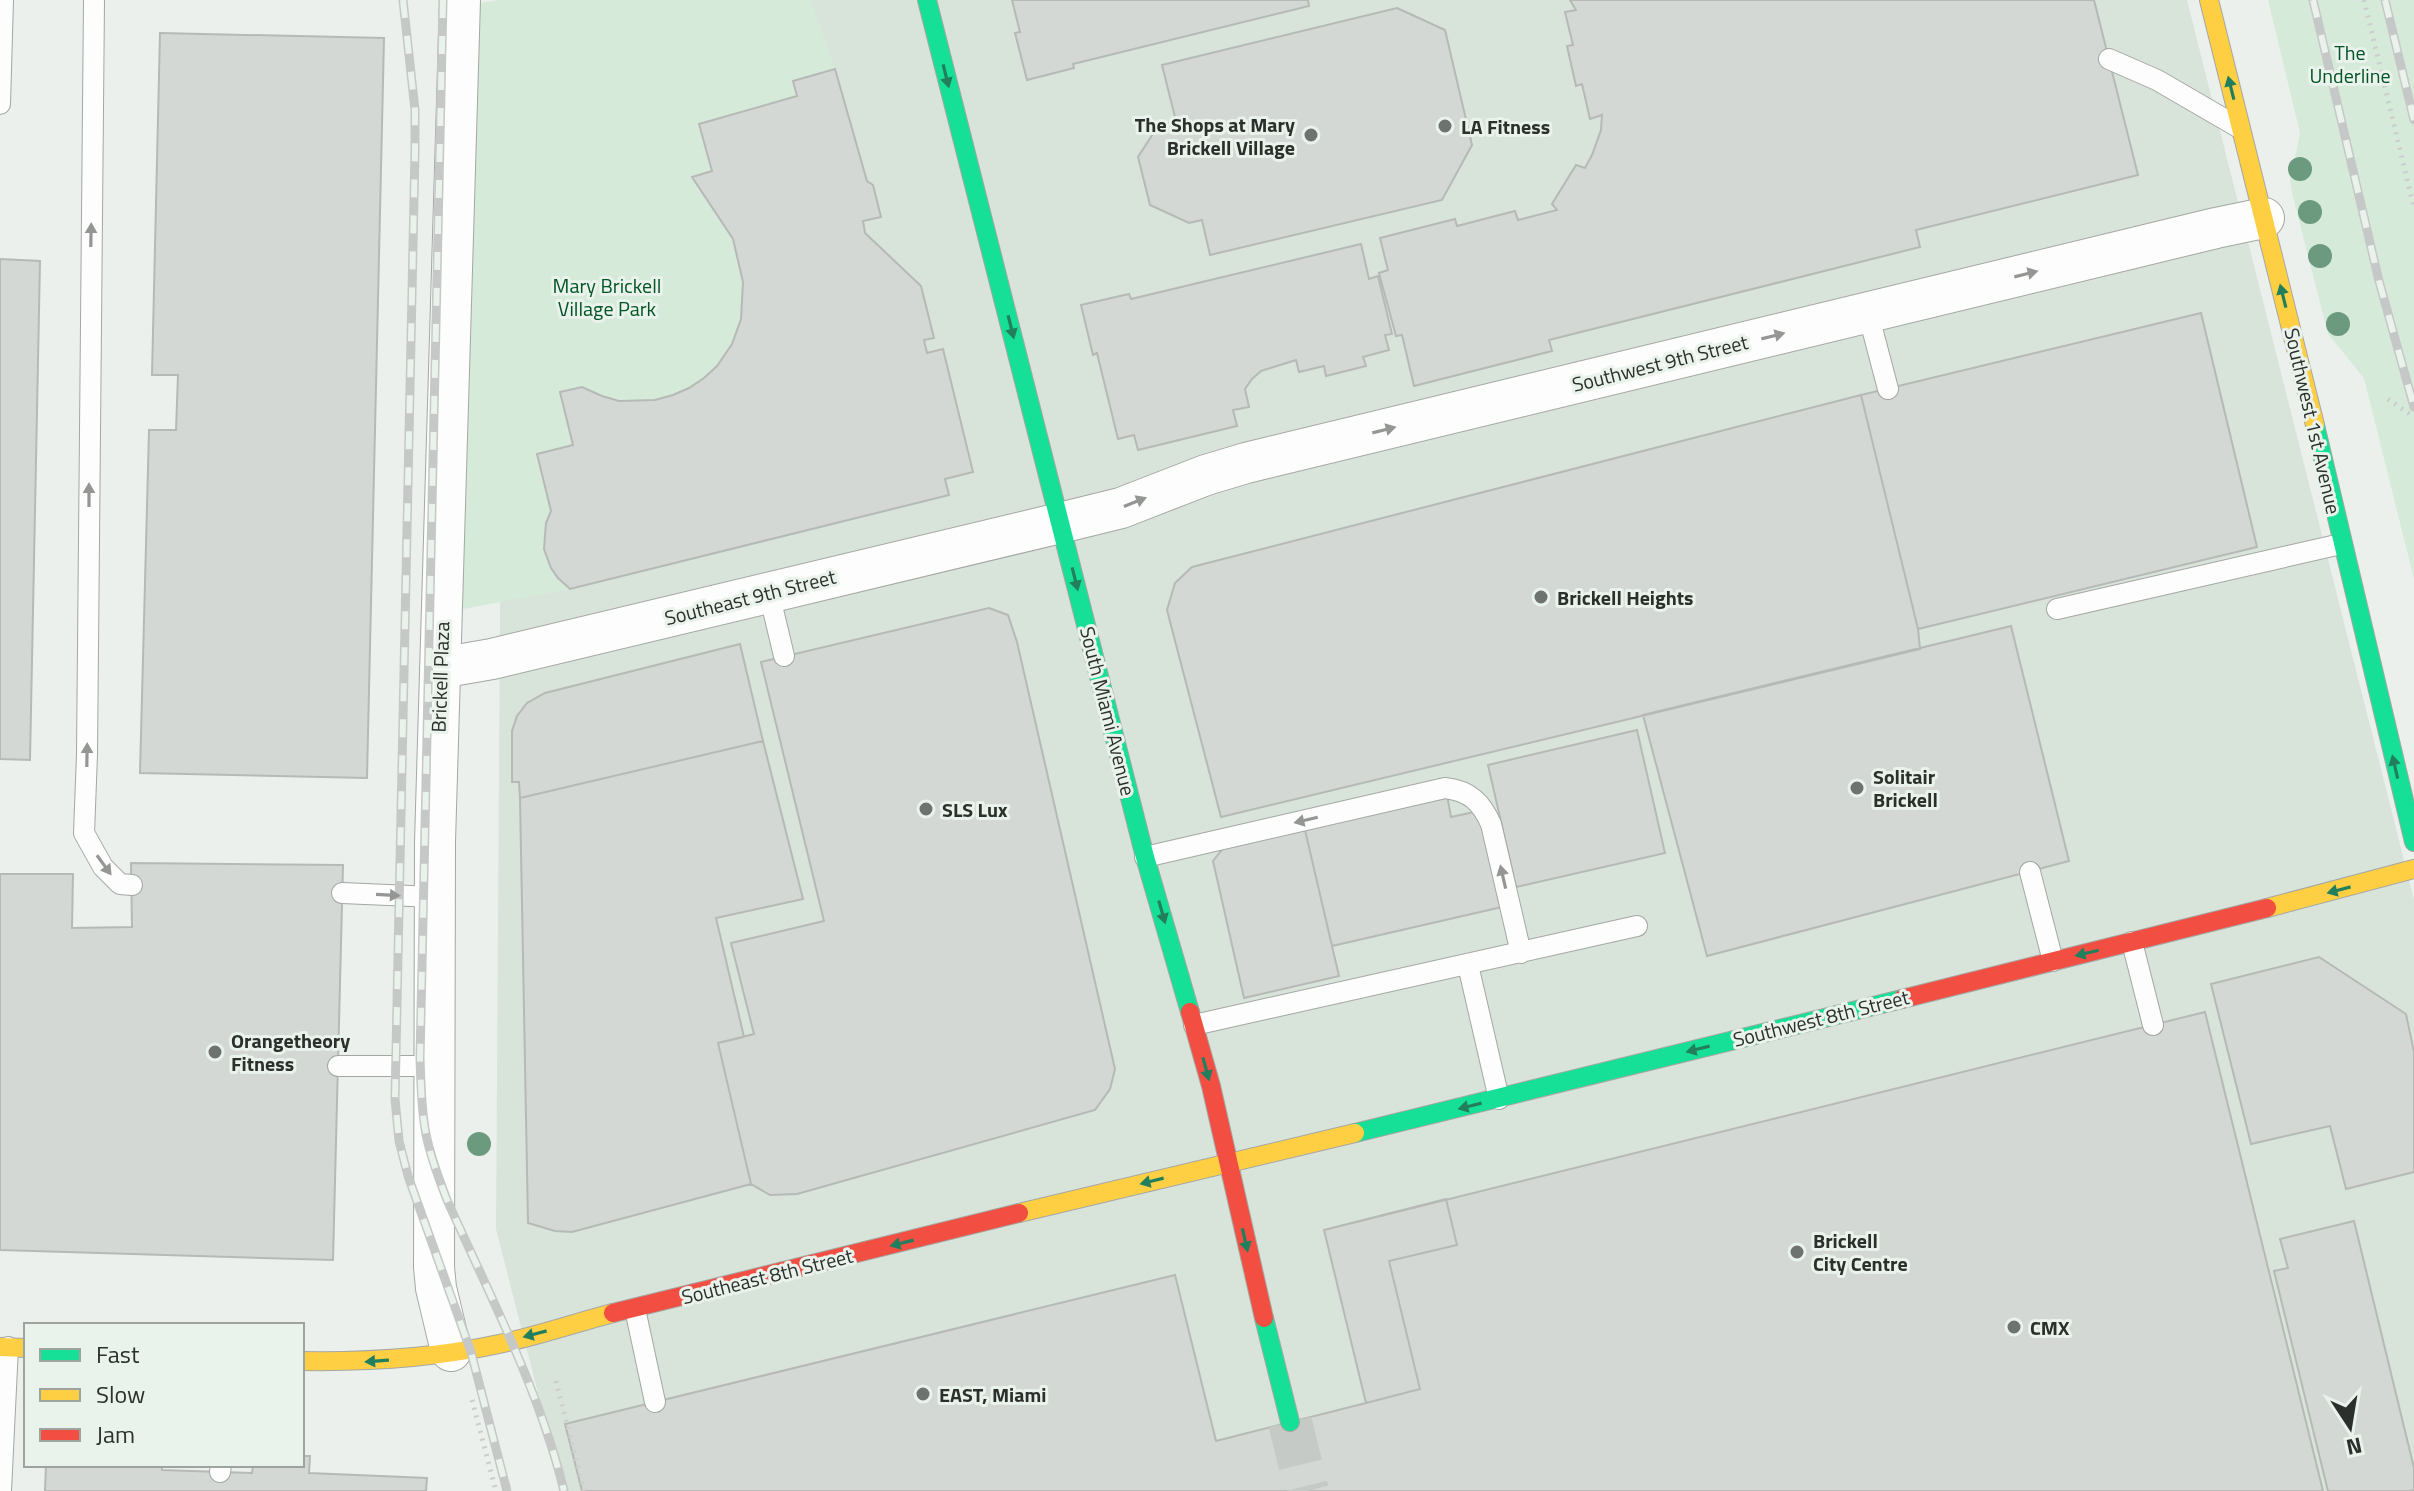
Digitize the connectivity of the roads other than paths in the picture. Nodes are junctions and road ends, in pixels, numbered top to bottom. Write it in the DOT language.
graph roads {
  1 [pos="3,0"];
  2 [pos="94,0"];
  3 [pos="460,0"];
  4 [pos="927,0"];
  5 [pos="2209,0"];
  6 [pos="1,44"];
  7 [pos="2109,59"];
  8 [pos="0,104"];
  9 [pos="2241,129"];
  10 [pos="2264,218"];
  11 [pos="1868,313"];
  12 [pos="1888,389"];
  13 [pos="1060,523"];
  14 [pos="2341,544"];
  15 [pos="769,593"];
  16 [pos="2057,609"];
  17 [pos="784,656"];
  18 [pos="440,668"];
  19 [pos="2414,842"];
  20 [pos="1145,857"];
  21 [pos="2414,869"];
  22 [pos="2030,872"];
  23 [pos="132,885"];
  24 [pos="342,893"];
  25 [pos="434,897"];
  26 [pos="1637,926"];
  27 [pos="2132,942"];
  28 [pos="1521,953"];
  29 [pos="2053,961"];
  30 [pos="1468,965"];
  31 [pos="1194,1025"];
  32 [pos="2153,1025"];
  33 [pos="338,1066"];
  34 [pos="433,1066"];
  35 [pos="1499,1099"];
  36 [pos="1228,1164"];
  37 [pos="635,1309"];
  38 [pos="11,1347"];
  39 [pos="451,1351"];
  40 [pos="304,1361"];
  41 [pos="655,1402"];
  42 [pos="1290,1422"];
  43 [pos="1,1491"];
  1 -- 6 [label="lane"];
  2 -- 23 [label="lane"];
  3 -- 18 [label="street, Brickell Plaza"];
  4 -- 13 [label="main road, South Miami Avenue, one-way"];
  9 -- 5 [label="main road, Southwest 1st Avenue, one-way"];
  6 -- 8 [label="lane"];
  7 -- 9 [label="lane"];
  9 -- 10 [label="main road, Southwest 1st Avenue"];
  11 -- 10 [label="street, Southwest 9th Street, one-way"];
  14 -- 10 [label="main road, Southwest 1st Avenue, one-way"];
  11 -- 12 [label="lane"];
  13 -- 11 [label="street, Southwest 9th Street, one-way"];
  13 -- 15 [label="street, Southeast 9th Street"];
  13 -- 20 [label="main road, South Miami Avenue, one-way"];
  14 -- 16 [label="lane"];
  19 -- 14 [label="main road, Southwest 1st Avenue, one-way"];
  15 -- 17 [label="lane"];
  15 -- 18 [label="street, Southeast 9th Street"];
  18 -- 25 [label="street, Brickell Plaza"];
  28 -- 20 [label="lane, one-way"];
  20 -- 31 [label="main road, South Miami Avenue, one-way"];
  21 -- 27 [label="main road, Southwest 8th Street, one-way"];
  22 -- 29 [label="lane"];
  24 -- 25 [label="lane, one-way"];
  25 -- 34 [label="street, Brickell Plaza"];
  26 -- 28 [label="lane"];
  27 -- 29 [label="main road, Southwest 8th Street, one-way"];
  27 -- 32 [label="lane"];
  28 -- 30 [label="lane"];
  29 -- 35 [label="main road, Southwest 8th Street, one-way"];
  30 -- 31 [label="lane"];
  30 -- 35 [label="lane"];
  31 -- 36 [label="main road, South Miami Avenue, one-way"];
  33 -- 34 [label="lane"];
  34 -- 39 [label="street, Brickell Plaza"];
  35 -- 36 [label="main road, Southwest 8th Street, one-way"];
  36 -- 37 [label="main road, Southeast 8th Street, one-way"];
  36 -- 42 [label="main road, South Miami Avenue, one-way"];
  37 -- 39 [label="main road, Southeast 8th Street, one-way"];
  37 -- 41 [label="lane"];
  38 -- 43 [label="lane"];
  39 -- 40 [label="main road, Southeast 8th Street, one-way"];
}
